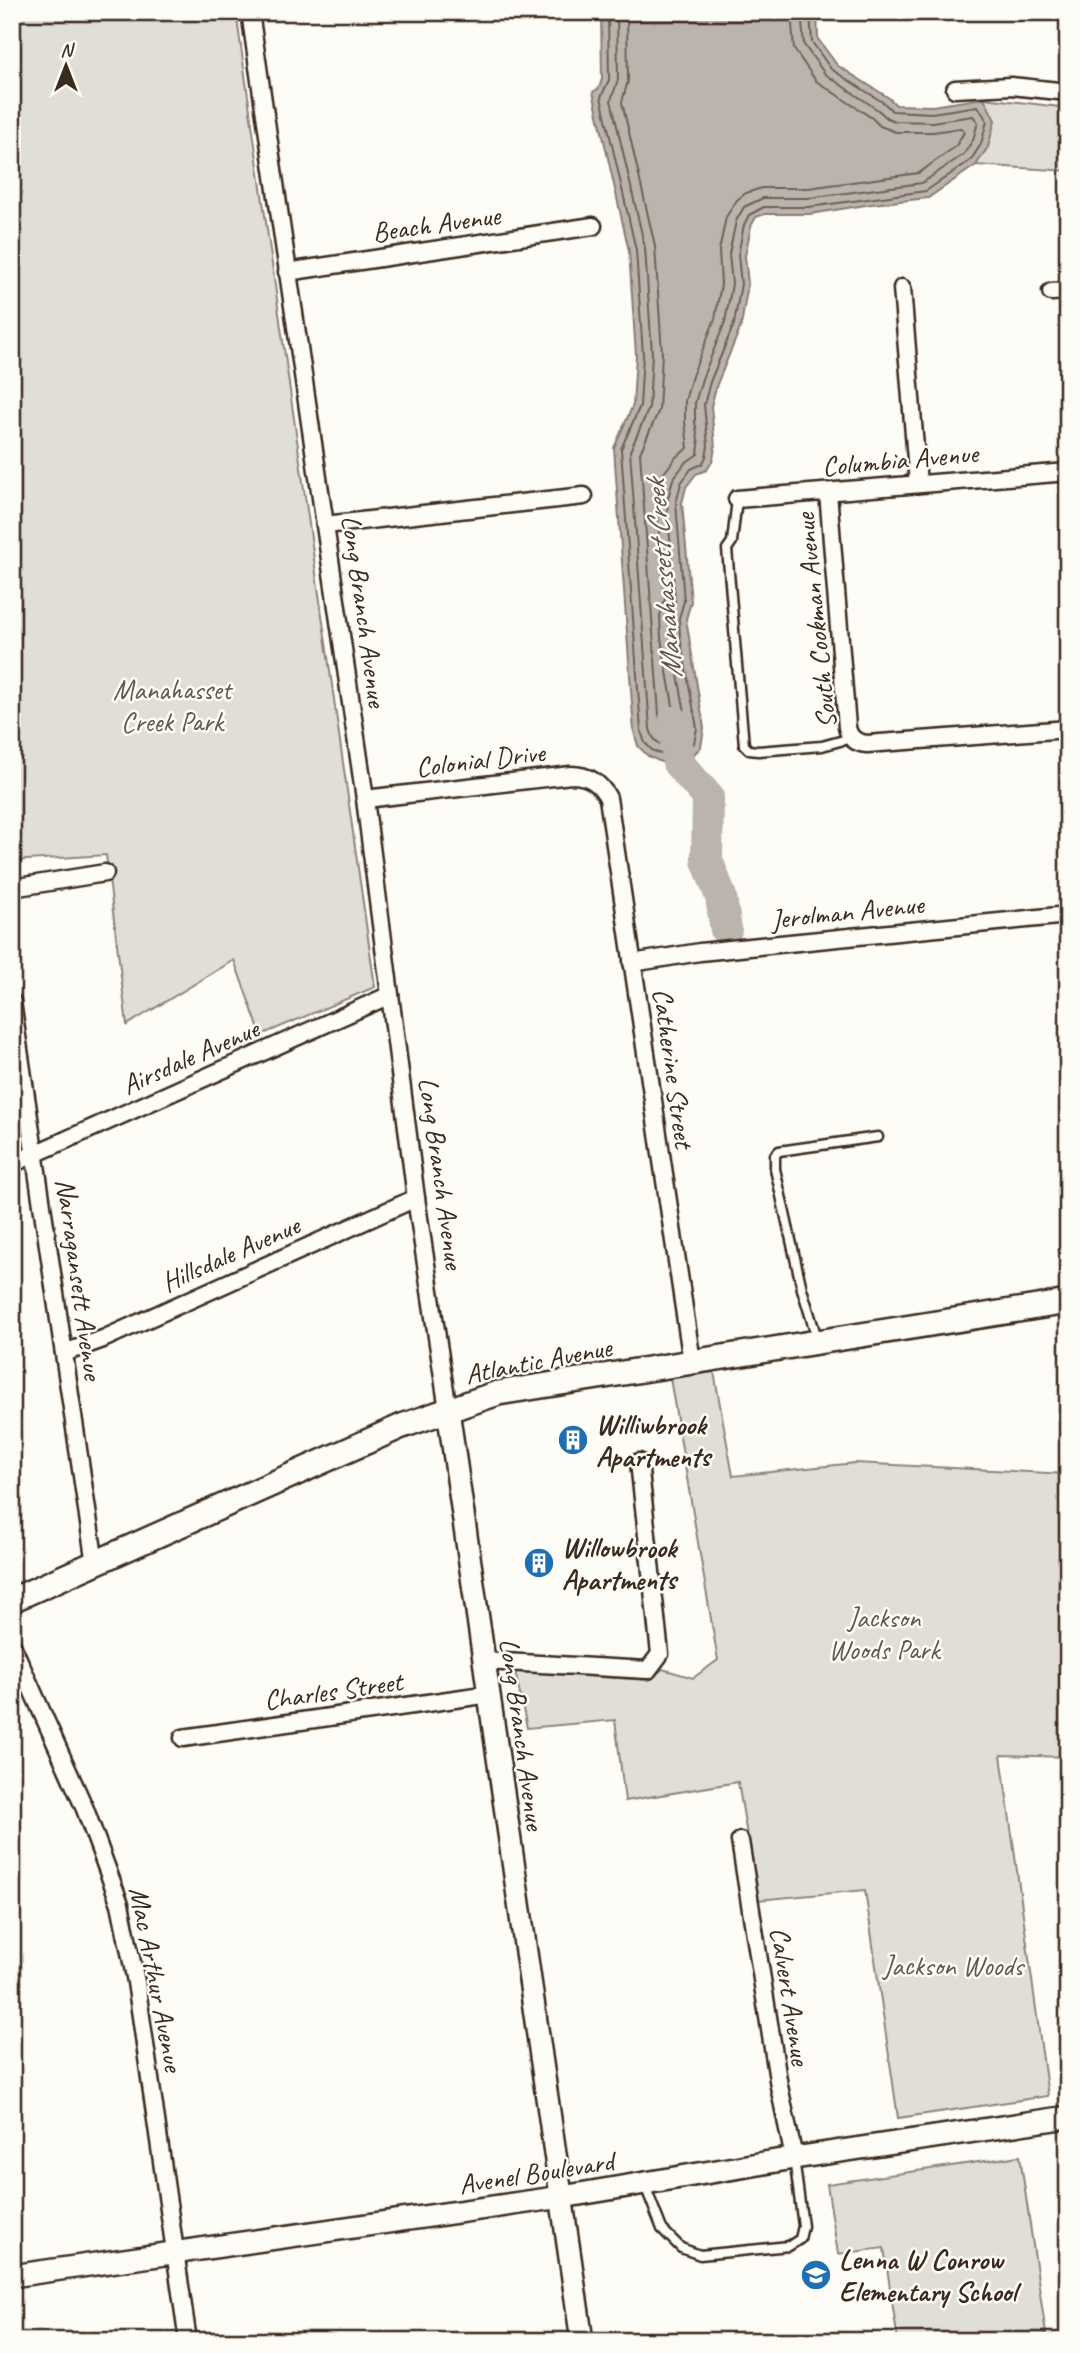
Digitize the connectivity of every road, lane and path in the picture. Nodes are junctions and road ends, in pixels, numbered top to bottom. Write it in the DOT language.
graph roads {
  1 [pos="250,12"];
  2 [pos="955,89"];
  3 [pos="1068,92"];
  4 [pos="593,226"];
  5 [pos="287,272"];
  6 [pos="902,288"];
  7 [pos="1068,472"];
  8 [pos="918,484"];
  9 [pos="828,492"];
  10 [pos="584,496"];
  11 [pos="737,499"];
  12 [pos="325,525"];
  13 [pos="1068,729"];
  14 [pos="851,738"];
  15 [pos="599,784"];
  16 [pos="365,799"];
  17 [pos="105,873"];
  18 [pos="12,888"];
  19 [pos="1068,915"];
  20 [pos="632,963"];
  21 [pos="390,995"];
  22 [pos="12,1002"];
  23 [pos="878,1137"];
  24 [pos="35,1154"];
  25 [pos="12,1164"];
  26 [pos="416,1198"];
  27 [pos="1068,1301"];
  28 [pos="818,1341"];
  29 [pos="64,1353"];
  30 [pos="692,1362"];
  31 [pos="448,1410"];
  32 [pos="639,1462"];
  33 [pos="95,1564"];
  34 [pos="12,1600"];
  35 [pos="12,1646"];
  36 [pos="485,1661"];
  37 [pos="490,1694"];
  38 [pos="183,1738"];
  39 [pos="740,1841"];
  40 [pos="1068,2117"];
  41 [pos="794,2158"];
  42 [pos="644,2183"];
  43 [pos="562,2197"];
  44 [pos="175,2252"];
  45 [pos="12,2276"];
  46 [pos="188,2341"];
  47 [pos="582,2341"];
  1 -- 5 [label="street, Long Branch Avenue"];
  2 -- 3 [label="street"];
  4 -- 5 [label="street, Beach Avenue"];
  5 -- 12 [label="street, Long Branch Avenue"];
  6 -- 8 [label="street"];
  7 -- 8 [label="street, Columbia Avenue"];
  8 -- 9 [label="street, Columbia Avenue"];
  9 -- 11 [label="street, Columbia Avenue"];
  9 -- 14 [label="street, South Cookman Avenue"];
  10 -- 12 [label="street"];
  11 -- 14 [label="lane"];
  12 -- 16 [label="street, Long Branch Avenue"];
  13 -- 14 [label="street, South Cookman Avenue"];
  15 -- 16 [label="street, Colonial Drive"];
  15 -- 20 [label="street, Catherine Street"];
  16 -- 21 [label="street, Long Branch Avenue"];
  17 -- 18 [label="street"];
  19 -- 20 [label="street, Jerolman Avenue"];
  20 -- 30 [label="street, Catherine Street"];
  21 -- 24 [label="street, Airsdale Avenue"];
  21 -- 26 [label="street, Long Branch Avenue"];
  22 -- 24 [label="street, Narragansett Avenue"];
  23 -- 28 [label="lane"];
  24 -- 25 [label="street, Airsdale Avenue"];
  24 -- 29 [label="street, Narragansett Avenue"];
  26 -- 29 [label="street, Hillsdale Avenue"];
  26 -- 31 [label="street, Long Branch Avenue"];
  27 -- 28 [label="main road, Atlantic Avenue"];
  28 -- 30 [label="main road, Atlantic Avenue"];
  29 -- 33 [label="street, Narragansett Avenue"];
  30 -- 31 [label="main road, Atlantic Avenue"];
  31 -- 33 [label="main road, Atlantic Avenue"];
  31 -- 36 [label="street, Long Branch Avenue"];
  32 -- 36 [label="street"];
  33 -- 34 [label="main road, Atlantic Avenue"];
  35 -- 44 [label="street, Mac Arthur Avenue"];
  36 -- 37 [label="street, Long Branch Avenue"];
  37 -- 38 [label="street, Charles Street"];
  37 -- 43 [label="street, Long Branch Avenue"];
  39 -- 41 [label="street, Calvert Avenue"];
  40 -- 41 [label="street, Avenel Boulevard"];
  41 -- 42 [label="street, Avenel Boulevard"];
  41 -- 42 [label="lane"];
  42 -- 43 [label="street, Avenel Boulevard"];
  43 -- 44 [label="street, Avenel Boulevard"];
  43 -- 47 [label="street, Long Branch Avenue"];
  44 -- 45 [label="street, Avenel Boulevard"];
  44 -- 46 [label="street, Mac Arthur Avenue"];
}
